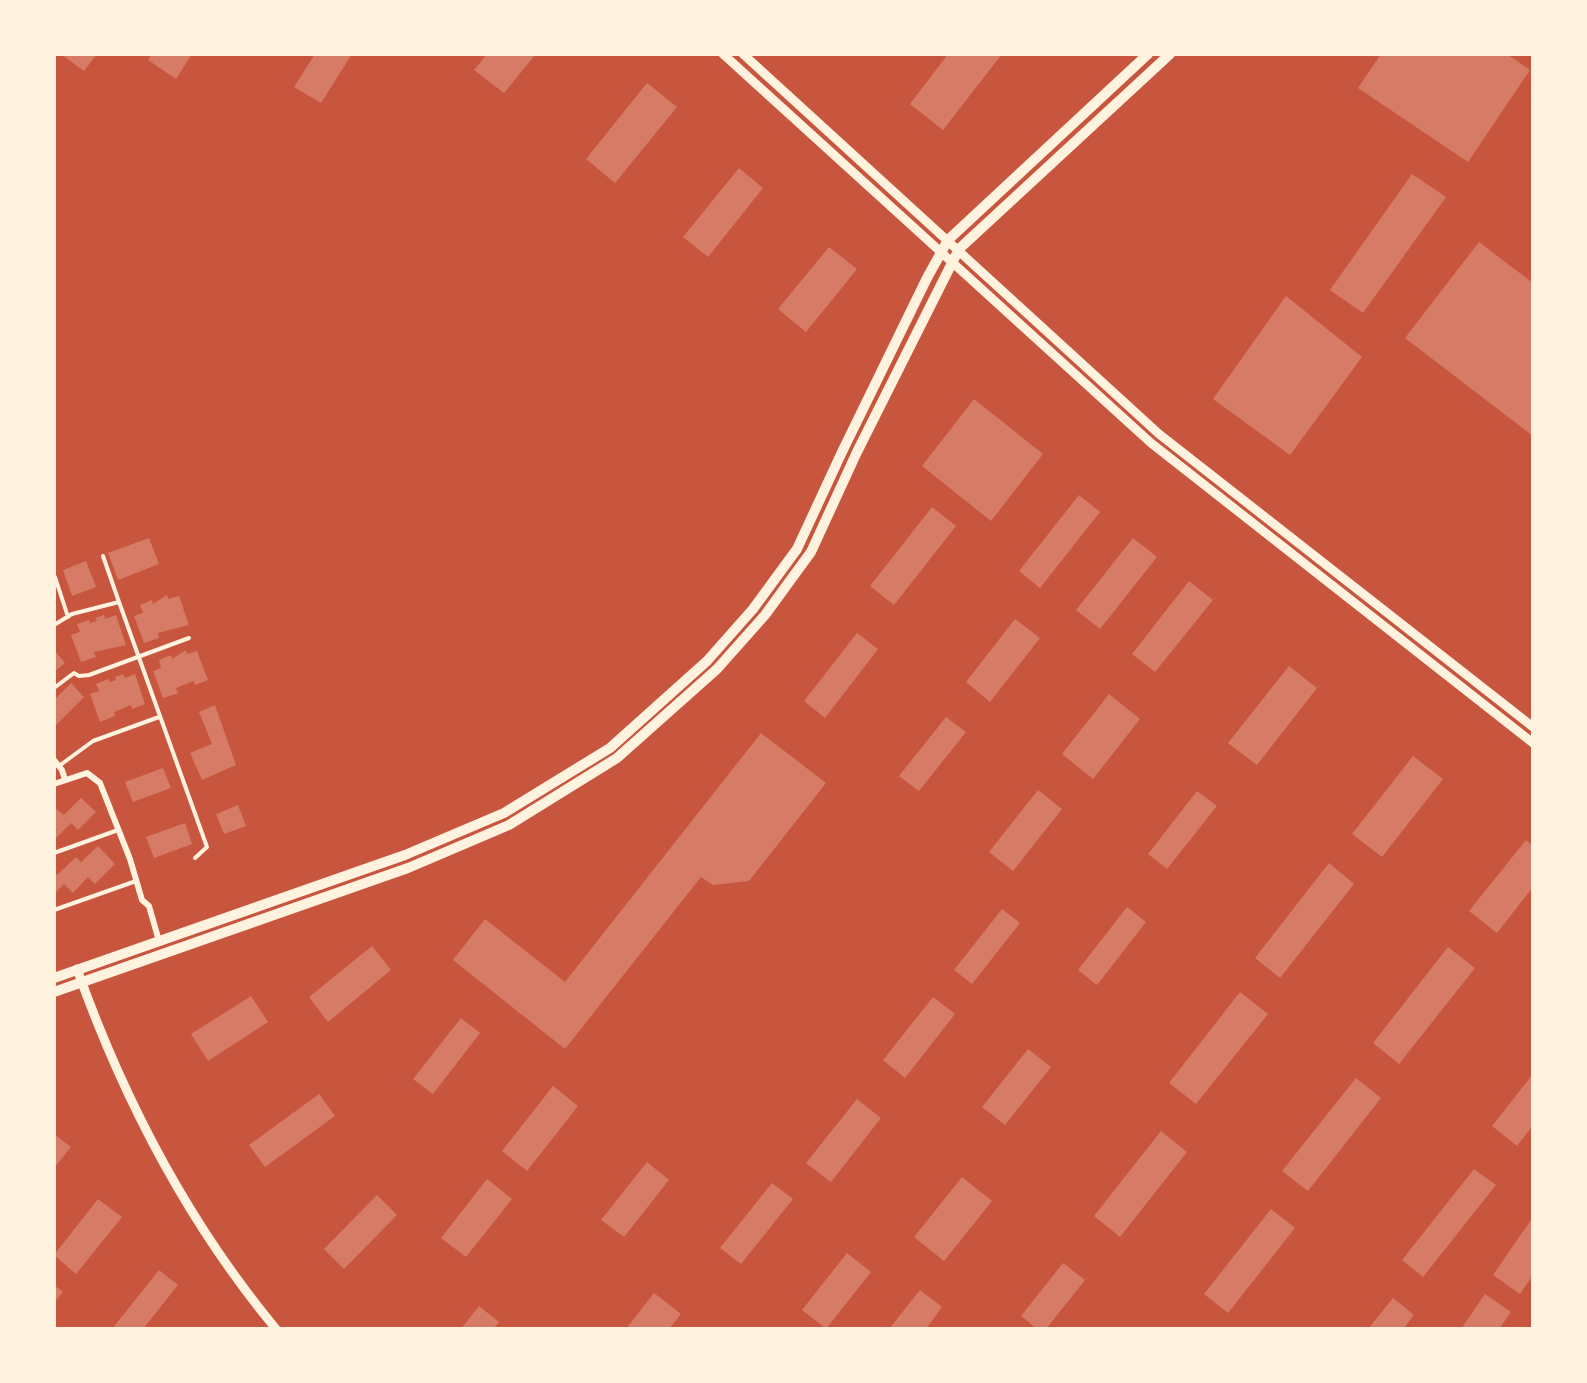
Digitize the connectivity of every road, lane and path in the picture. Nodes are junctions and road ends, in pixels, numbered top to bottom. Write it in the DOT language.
graph roads {
  1 [pos="723,54"];
  2 [pos="743,54"];
  3 [pos="1148,54"];
  4 [pos="1170,54"];
  5 [pos="948,240"];
  6 [pos="959,249"];
  7 [pos="941,250"];
  8 [pos="952,260"];
  9 [pos="103,556"];
  10 [pos="56,578"];
  11 [pos="119,602"];
  12 [pos="68,617"];
  13 [pos="54,625"];
  14 [pos="189,638"];
  15 [pos="138,659"];
  16 [pos="54,688"];
  17 [pos="159,717"];
  18 [pos="1533,727"];
  19 [pos="1533,743"];
  20 [pos="57,763"];
  21 [pos="65,780"];
  22 [pos="54,784"];
  23 [pos="119,830"];
  24 [pos="54,853"];
  25 [pos="195,858"];
  26 [pos="136,882"];
  27 [pos="54,910"];
  28 [pos="159,941"];
  29 [pos="77,969"];
  30 [pos="54,978"];
  31 [pos="82,981"];
  32 [pos="54,992"];
  33 [pos="276,1329"];
  1 -- 7 [label="street"];
  2 -- 5 [label="street"];
  3 -- 5 [label="main road"];
  4 -- 6 [label="main road"];
  5 -- 6 [label="street"];
  5 -- 7 [label="main road"];
  6 -- 8 [label="main road"];
  6 -- 18 [label="street"];
  7 -- 8 [label="street"];
  7 -- 28 [label="main road"];
  8 -- 19 [label="street"];
  8 -- 31 [label="main road"];
  9 -- 11 [label="lane"];
  10 -- 12 [label="lane"];
  11 -- 12 [label="lane"];
  11 -- 15 [label="lane"];
  12 -- 13 [label="lane"];
  14 -- 15 [label="lane"];
  15 -- 16 [label="lane"];
  15 -- 17 [label="lane"];
  17 -- 20 [label="lane"];
  17 -- 25 [label="lane"];
  20 -- 21 [label="street"];
  21 -- 22 [label="street"];
  21 -- 23 [label="street"];
  23 -- 24 [label="lane"];
  23 -- 26 [label="street"];
  26 -- 27 [label="lane"];
  26 -- 28 [label="street"];
  28 -- 29 [label="main road"];
  29 -- 30 [label="main road"];
  29 -- 31 [label="street"];
  31 -- 32 [label="main road"];
  31 -- 33 [label="street"];
}
